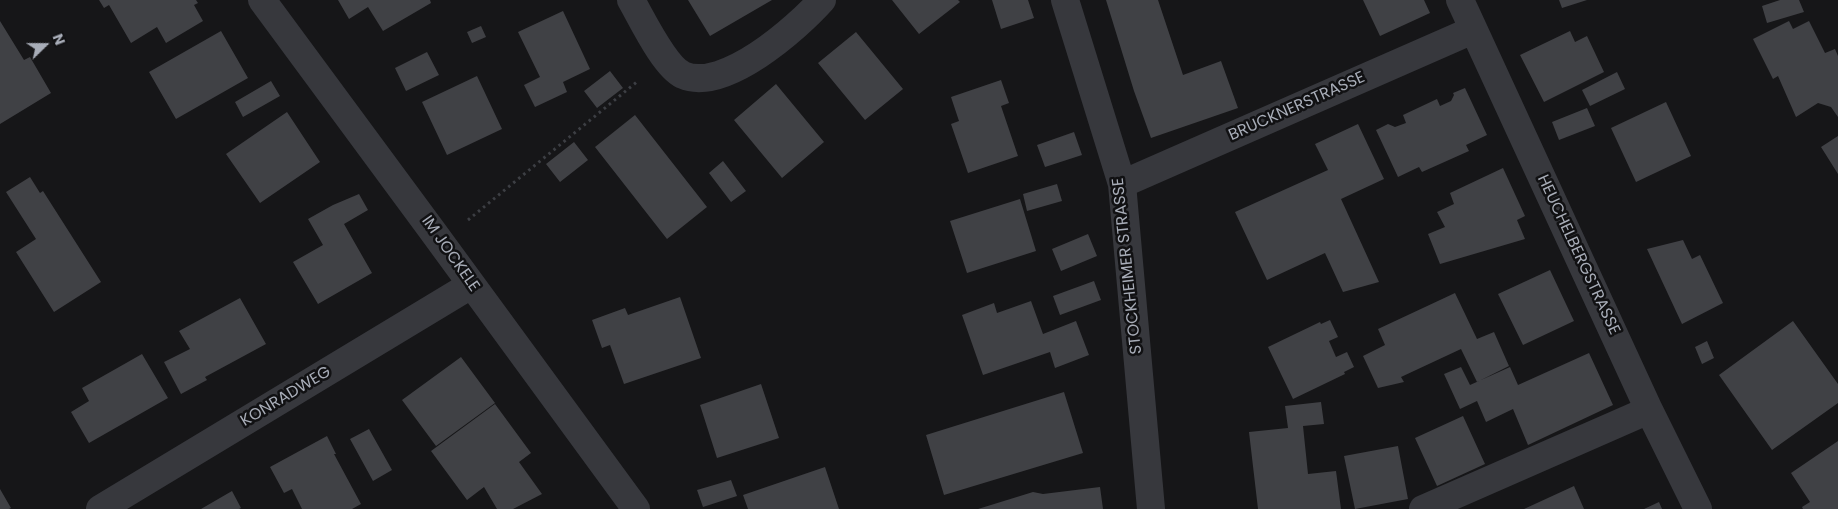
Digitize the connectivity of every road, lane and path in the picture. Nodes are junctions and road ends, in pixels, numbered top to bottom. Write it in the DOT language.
graph roads {
  1 [pos="262,0"];
  2 [pos="631,0"];
  3 [pos="822,0"];
  4 [pos="1065,0"];
  5 [pos="1460,0"];
  6 [pos="1473,30"];
  7 [pos="665,58"];
  8 [pos="1122,184"];
  9 [pos="442,242"];
  10 [pos="471,284"];
  11 [pos="1649,410"];
  12 [pos="100,509"];
  13 [pos="636,509"];
  14 [pos="1151,509"];
  15 [pos="1423,509"];
  16 [pos="1698,509"];
  1 -- 9 [label="street, IM JOCKELE"];
  2 -- 7 [label="street"];
  3 -- 7 [label="street"];
  4 -- 8 [label="street, STOCKHEIMER STRASSE"];
  5 -- 6 [label="street, HEUCHELBERGSTRASSE"];
  6 -- 8 [label="street, BRUCKNERSTRASSE"];
  6 -- 11 [label="street, HEUCHELBERGSTRASSE"];
  7 -- 9 [label="path"];
  8 -- 14 [label="street, STOCKHEIMER STRASSE"];
  9 -- 10 [label="street, IM JOCKELE"];
  10 -- 12 [label="street, KONRADWEG"];
  10 -- 13 [label="street, IM JOCKELE"];
  11 -- 15 [label="street"];
  11 -- 16 [label="street, HEUCHELBERGSTRASSE"];
}
